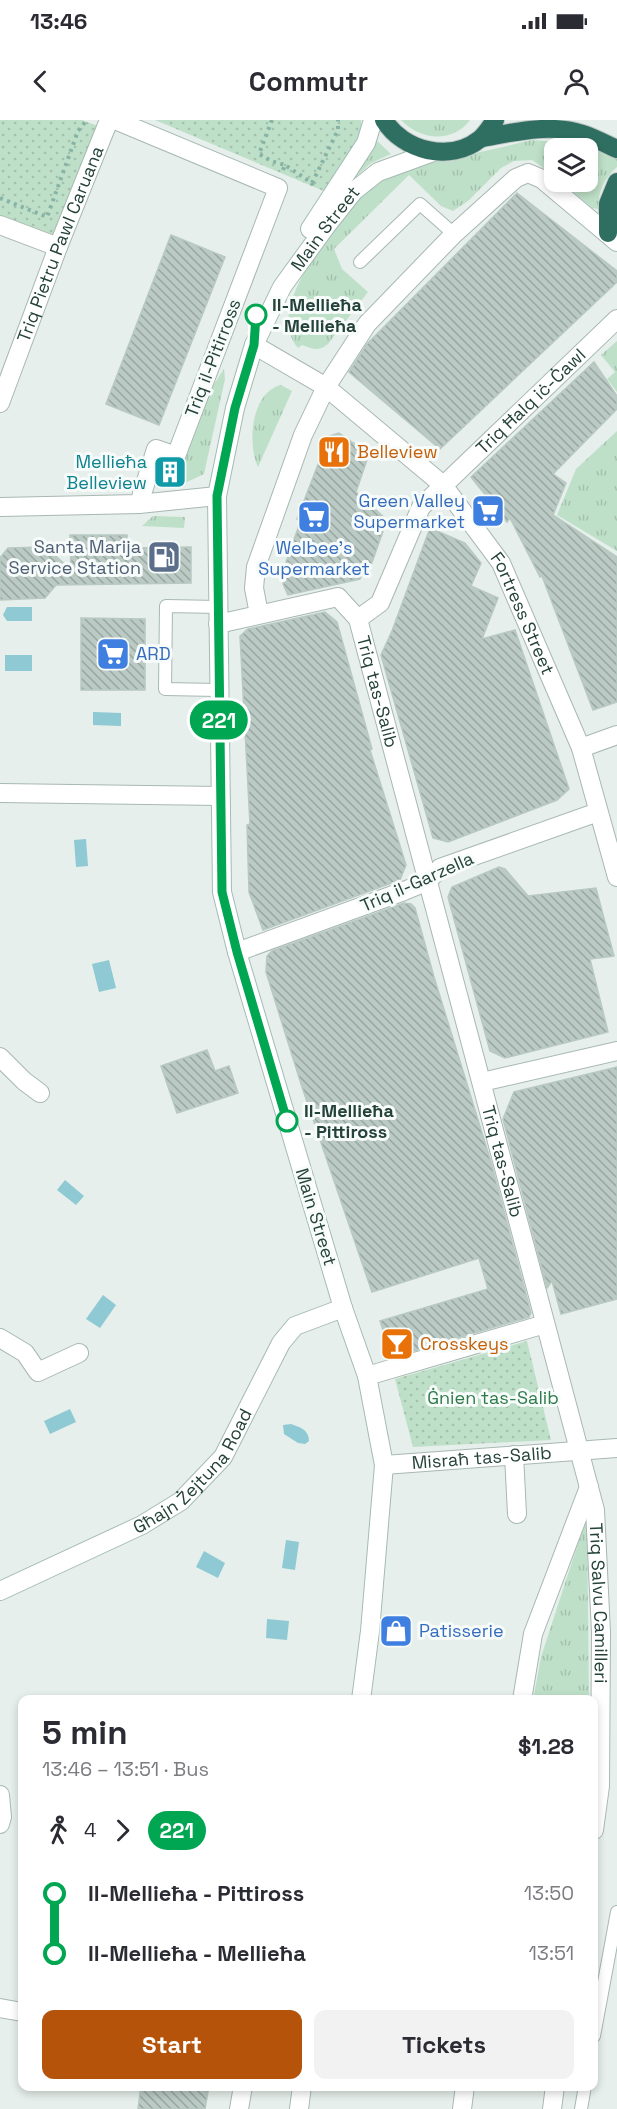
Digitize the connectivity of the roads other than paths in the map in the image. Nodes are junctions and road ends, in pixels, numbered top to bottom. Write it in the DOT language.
graph roads {
  1 [pos="109,120"];
  2 [pos="115,120"];
  3 [pos="373,120"];
  4 [pos="384,120"];
  5 [pos="495,120"];
  6 [pos="482,138"];
  7 [pos="617,149"];
  8 [pos="433,152"];
  9 [pos="617,182"];
  10 [pos="0,225"];
  11 [pos="453,234"];
  12 [pos="613,237"];
  13 [pos="58,247"];
  14 [pos="360,262"];
  15 [pos="617,319"];
  16 [pos="254,345"];
  17 [pos="326,387"];
  18 [pos="0,403"];
  19 [pos="443,485"];
  20 [pos="217,496"];
  21 [pos="139,504"];
  22 [pos="0,507"];
  23 [pos="218,615"];
  24 [pos="259,615"];
  25 [pos="358,619"];
  26 [pos="219,690"];
  27 [pos="617,735"];
  28 [pos="581,748"];
  29 [pos="0,794"];
  30 [pos="220,796"];
  31 [pos="598,812"];
  32 [pos="617,877"];
  33 [pos="428,881"];
  34 [pos="237,952"];
  35 [pos="617,1051"];
  36 [pos="0,1057"];
  37 [pos="483,1082"];
  38 [pos="39,1093"];
  39 [pos="343,1308"];
  40 [pos="545,1324"];
  41 [pos="0,1338"];
  42 [pos="78,1353"];
  43 [pos="367,1376"];
  44 [pos="617,1448"];
  45 [pos="578,1452"];
  46 [pos="514,1455"];
  47 [pos="384,1465"];
  48 [pos="589,1487"];
  49 [pos="517,1514"];
  50 [pos="0,1591"];
  51 [pos="362,1695"];
  52 [pos="523,1695"];
  53 [pos="608,1793"];
  54 [pos="0,1795"];
  55 [pos="598,1819"];
  56 [pos="0,1824"];
  57 [pos="617,1912"];
  58 [pos="0,2008"];
  59 [pos="18,2011"];
  60 [pos="598,2014"];
  61 [pos="242,2091"];
  62 [pos="301,2091"];
  63 [pos="464,2091"];
  64 [pos="554,2091"];
  65 [pos="584,2091"];
  66 [pos="239,2109"];
  67 [pos="299,2109"];
  68 [pos="462,2109"];
  69 [pos="552,2109"];
  70 [pos="580,2109"];
  1 -- 13 [label="street, Triq Pietru Pawl Caruana"];
  2 -- 21 [label="street, Triq il-Pitirross"];
  3 -- 16 [label="street, Main Street"];
  4 -- 8 [label="highway"];
  5 -- 6 [label="highway"];
  6 -- 7 [label="highway"];
  6 -- 8 [label="highway"];
  8 -- 16 [label="street, Main Street"];
  9 -- 12 [label="highway"];
  10 -- 13 [label="street"];
  11 -- 12 [label="street"];
  11 -- 14 [label="lane"];
  11 -- 17 [label="street"];
  13 -- 18 [label="street, Triq Pietru Pawl Caruana"];
  15 -- 19 [label="street, Triq Ħalq iċ-Ċawl"];
  16 -- 17 [label="street, Fortress Street"];
  16 -- 20 [label="street, Main Street"];
  17 -- 19 [label="street, Fortress Street"];
  17 -- 24 [label="street"];
  19 -- 25 [label="street, Triq Ħalq iċ-Ċawl"];
  19 -- 28 [label="street, Fortress Street"];
  20 -- 21 [label="street"];
  20 -- 23 [label="street, Main Street"];
  21 -- 22 [label="street"];
  23 -- 24 [label="street"];
  23 -- 26 [label="street, Main Street"];
  23 -- 26 [label="lane"];
  24 -- 25 [label="street"];
  25 -- 33 [label="street, Triq tas-Salib"];
  26 -- 30 [label="street, Main Street"];
  27 -- 28 [label="street"];
  28 -- 31 [label="street, Fortress Street"];
  29 -- 30 [label="street"];
  30 -- 34 [label="street, Main Street"];
  31 -- 32 [label="street, Fortress Street"];
  31 -- 33 [label="street, Triq il-Garzella"];
  33 -- 34 [label="street, Triq il-Garzella"];
  33 -- 37 [label="street, Triq tas-Salib"];
  34 -- 39 [label="street, Main Street"];
  35 -- 37 [label="street"];
  36 -- 38 [label="street"];
  37 -- 40 [label="street, Triq tas-Salib"];
  39 -- 43 [label="street, Main Street"];
  39 -- 50 [label="street, Għajn Żejtuna Road"];
  40 -- 43 [label="street"];
  40 -- 45 [label="street, Triq tas-Salib"];
  41 -- 42 [label="street"];
  43 -- 47 [label="street, Main Street"];
  44 -- 45 [label="street, Misraħ tas-Salib"];
  45 -- 46 [label="street, Misraħ tas-Salib"];
  45 -- 48 [label="street, Triq tas-Salib"];
  46 -- 47 [label="street, Misraħ tas-Salib"];
  46 -- 49 [label="street"];
  47 -- 51 [label="street, Main Street"];
  48 -- 52 [label="street"];
  48 -- 53 [label="street, Triq Salvu Camilleri"];
  53 -- 55 [label="street, Triq Salvu Camilleri"];
  54 -- 56 [label="street"];
  57 -- 60 [label="lane"];
  58 -- 59 [label="street"];
  61 -- 66 [label="street"];
  62 -- 67 [label="street"];
  63 -- 68 [label="street"];
  64 -- 69 [label="street"];
  65 -- 70 [label="lane"];
}
